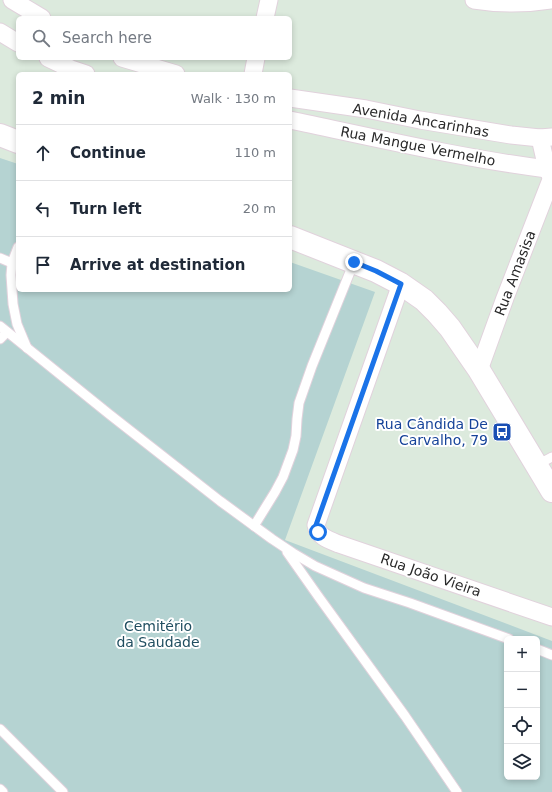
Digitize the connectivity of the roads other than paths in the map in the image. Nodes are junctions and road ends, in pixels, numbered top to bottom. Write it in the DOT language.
graph roads {
  1 [pos="12,0"];
  2 [pos="269,0"];
  3 [pos="474,0"];
  4 [pos="550,0"];
  5 [pos="39,16"];
  6 [pos="265,16"];
  7 [pos="0,32"];
  8 [pos="16,42"];
  9 [pos="52,60"];
  10 [pos="129,60"];
  11 [pos="256,60"];
  12 [pos="80,72"];
  13 [pos="169,72"];
  14 [pos="253,72"];
  15 [pos="292,98"];
  16 [pos="366,109"];
  17 [pos="292,120"];
  18 [pos="0,135"];
  19 [pos="360,135"];
  20 [pos="546,137"];
  21 [pos="16,141"];
  22 [pos="550,175"];
  23 [pos="292,237"];
  24 [pos="16,252"];
  25 [pos="0,258"];
  26 [pos="354,262"];
  27 [pos="12,263"];
  28 [pos="401,284"];
  29 [pos="4,329"];
  30 [pos="0,339"];
  31 [pos="28,349"];
  32 [pos="479,370"];
  33 [pos="544,461"];
  34 [pos="552,491"];
  35 [pos="254,526"];
  36 [pos="284,548"];
  37 [pos="552,617"];
  38 [pos="504,638"];
  39 [pos="540,650"];
  40 [pos="552,655"];
  41 [pos="0,729"];
  42 [pos="0,789"];
  43 [pos="3,792"];
  44 [pos="62,792"];
  45 [pos="457,792"];
  1 -- 5 [label="street"];
  2 -- 6 [label="street"];
  3 -- 4 [label="street"];
  7 -- 8 [label="street"];
  9 -- 12 [label="street"];
  10 -- 13 [label="street"];
  11 -- 14 [label="street"];
  15 -- 16 [label="street, Avenida Ancarinhas"];
  16 -- 19 [label="street"];
  16 -- 20 [label="street, Avenida Ancarinhas"];
  17 -- 19 [label="street, Rua Mangue Vermelho"];
  18 -- 21 [label="street"];
  19 -- 22 [label="street, Rua Mangue Vermelho"];
  20 -- 22 [label="street"];
  22 -- 32 [label="street, Rua Amasisa"];
  23 -- 26 [label="street"];
  24 -- 27 [label="lane"];
  25 -- 27 [label="lane"];
  26 -- 28 [label="street"];
  26 -- 35 [label="lane"];
  27 -- 31 [label="lane"];
  28 -- 32 [label="street"];
  28 -- 37 [label="street, Rua João Vieira"];
  29 -- 30 [label="lane"];
  29 -- 31 [label="lane"];
  31 -- 35 [label="lane"];
  32 -- 33 [label="street"];
  33 -- 34 [label="street"];
  35 -- 36 [label="lane"];
  36 -- 38 [label="lane"];
  36 -- 45 [label="lane"];
  39 -- 40 [label="lane"];
  41 -- 44 [label="lane"];
  42 -- 43 [label="lane"];
}
